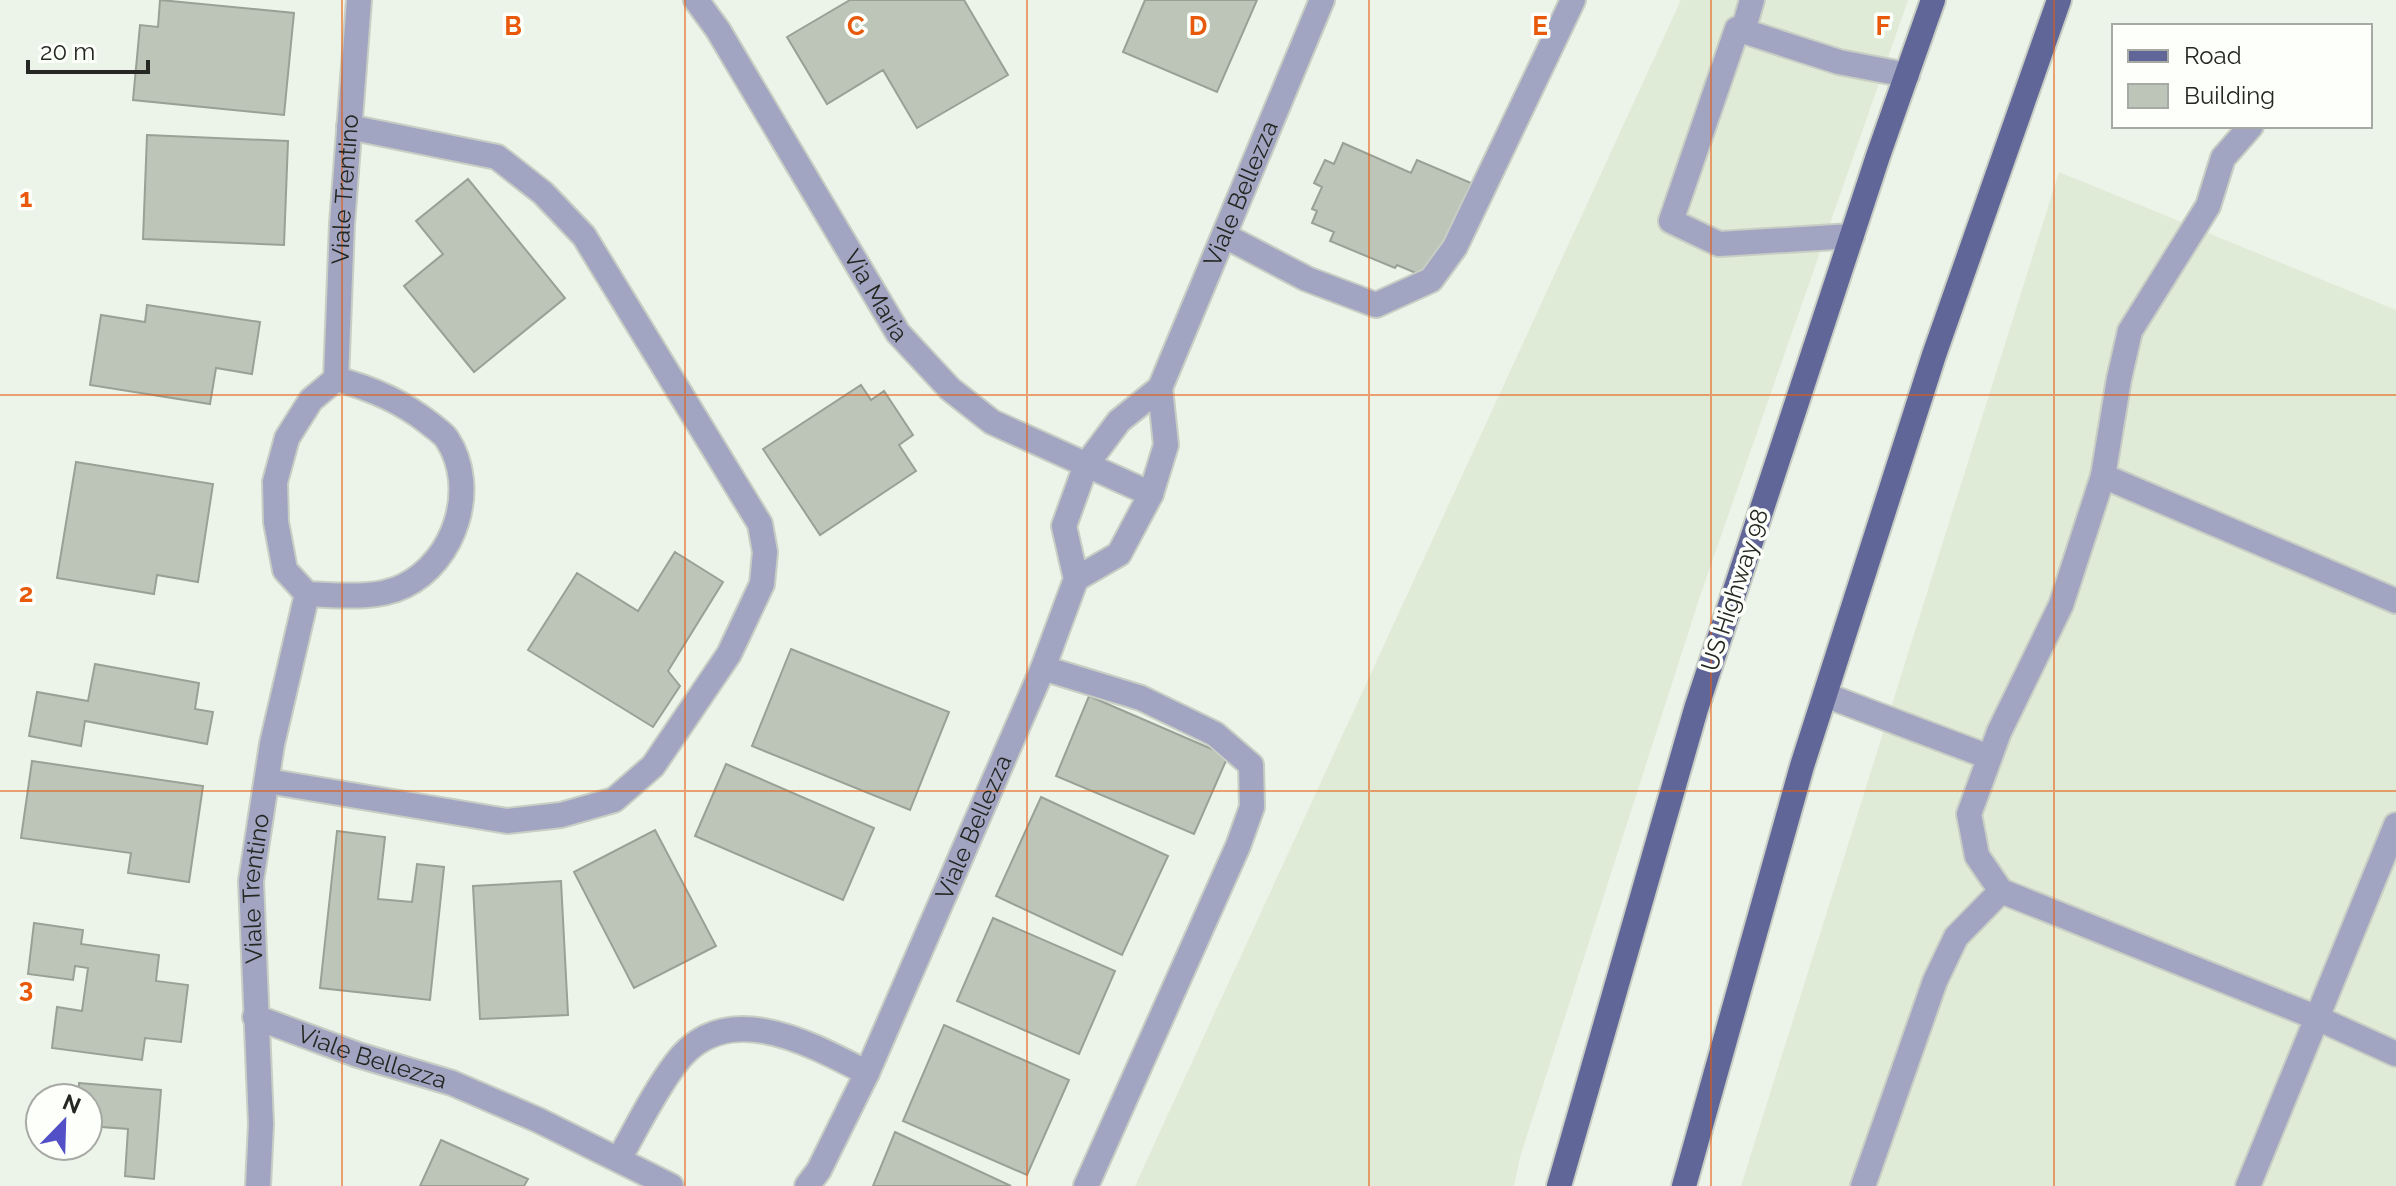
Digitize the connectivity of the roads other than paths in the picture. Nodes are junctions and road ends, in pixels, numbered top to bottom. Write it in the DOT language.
graph roads {
  1 [pos="359,0"];
  2 [pos="696,0"];
  3 [pos="1322,0"];
  4 [pos="1573,0"];
  5 [pos="1752,0"];
  6 [pos="1933,0"];
  7 [pos="2059,0"];
  8 [pos="1743,31"];
  9 [pos="1907,75"];
  10 [pos="349,127"];
  11 [pos="2249,128"];
  12 [pos="1225,236"];
  13 [pos="1852,236"];
  14 [pos="336,379"];
  15 [pos="1160,388"];
  16 [pos="1086,465"];
  17 [pos="2103,476"];
  18 [pos="1151,494"];
  19 [pos="1076,579"];
  20 [pos="307,594"];
  21 [pos="2396,601"];
  22 [pos="1043,668"];
  23 [pos="1825,695"];
  24 [pos="1989,757"];
  25 [pos="267,781"];
  26 [pos="2396,825"];
  27 [pos="2001,891"];
  28 [pos="255,1017"];
  29 [pos="2315,1017"];
  30 [pos="2396,1054"];
  31 [pos="867,1073"];
  32 [pos="619,1159"];
  33 [pos="258,1186"];
  34 [pos="671,1186"];
  35 [pos="807,1186"];
  36 [pos="1086,1186"];
  37 [pos="1559,1186"];
  38 [pos="1684,1186"];
  39 [pos="1863,1186"];
  40 [pos="2248,1186"];
  1 -- 10 [label="street, Viale Trentino"];
  2 -- 16 [label="street, Via Maria"];
  3 -- 12 [label="street, Viale Bellezza"];
  4 -- 12 [label="street"];
  5 -- 8 [label="street"];
  6 -- 9 [label="main road, US Highway 98"];
  7 -- 23 [label="main road"];
  8 -- 9 [label="street"];
  8 -- 13 [label="street"];
  9 -- 13 [label="main road, US Highway 98"];
  10 -- 14 [label="street, Viale Trentino"];
  10 -- 25 [label="street"];
  11 -- 17 [label="street"];
  12 -- 15 [label="street, Viale Bellezza"];
  13 -- 37 [label="main road, US Highway 98"];
  14 -- 20 [label="street"];
  14 -- 20 [label="street"];
  15 -- 16 [label="street, Viale Bellezza"];
  15 -- 18 [label="street, Viale Bellezza"];
  16 -- 18 [label="street, Via Maria"];
  16 -- 19 [label="street, Viale Bellezza"];
  17 -- 21 [label="street"];
  17 -- 24 [label="street"];
  18 -- 19 [label="street, Viale Bellezza"];
  19 -- 22 [label="street, Viale Bellezza"];
  20 -- 25 [label="street, Viale Trentino"];
  22 -- 31 [label="street, Viale Bellezza"];
  22 -- 36 [label="street"];
  23 -- 24 [label="street"];
  23 -- 38 [label="main road"];
  24 -- 27 [label="street"];
  25 -- 28 [label="street, Viale Trentino"];
  26 -- 29 [label="street"];
  27 -- 29 [label="street"];
  27 -- 39 [label="street"];
  28 -- 32 [label="street, Viale Bellezza"];
  28 -- 33 [label="street, Viale Trentino"];
  29 -- 30 [label="street"];
  29 -- 40 [label="street"];
  31 -- 32 [label="street"];
  31 -- 35 [label="street, Viale Bellezza"];
  32 -- 34 [label="street, Viale Bellezza"];
}
